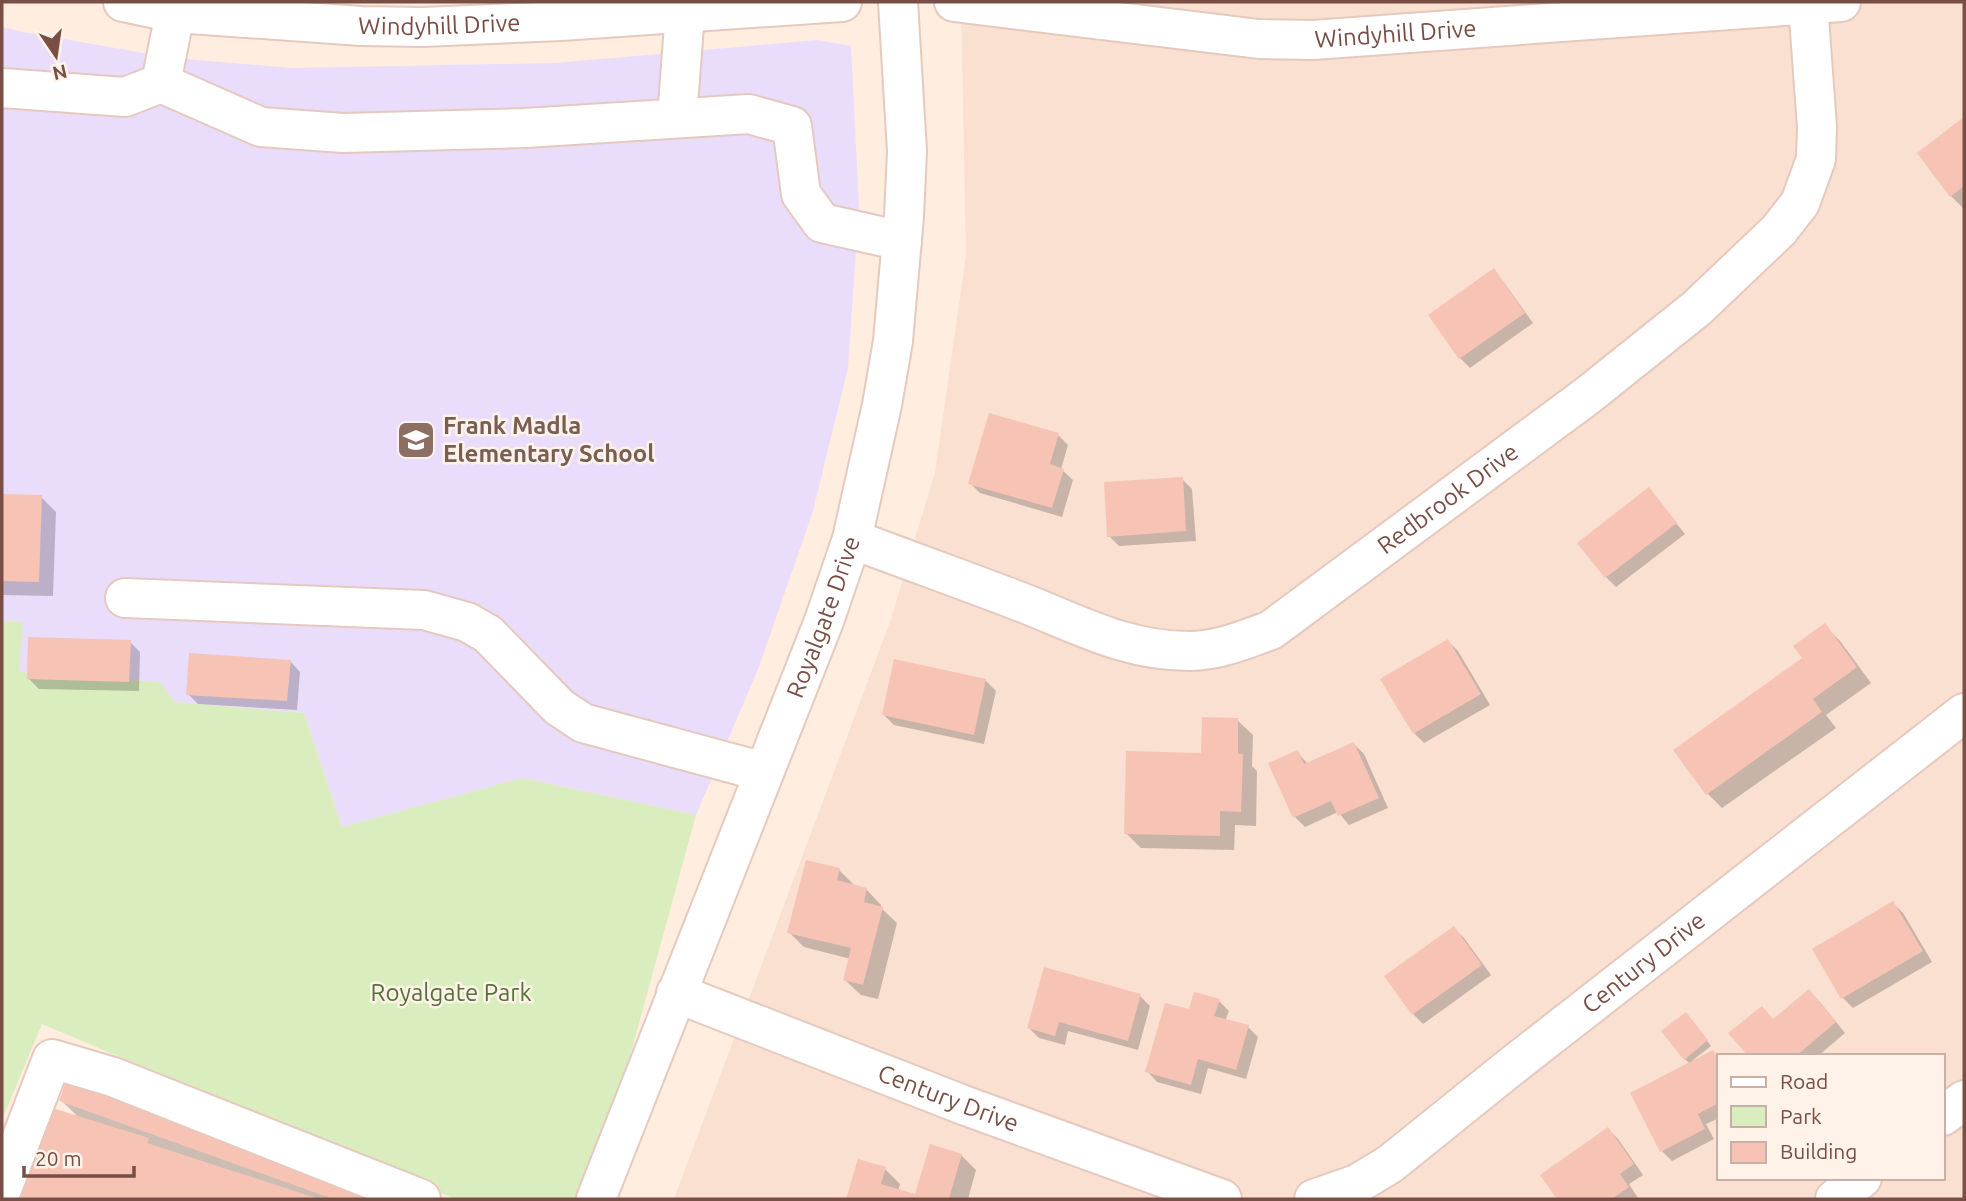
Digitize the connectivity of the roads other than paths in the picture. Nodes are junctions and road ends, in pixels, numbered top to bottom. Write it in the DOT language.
graph roads {
  1 [pos="123,2"];
  2 [pos="842,2"];
  3 [pos="898,2"];
  4 [pos="954,2"];
  5 [pos="1825,3"];
  6 [pos="175,13"];
  7 [pos="685,13"];
  8 [pos="161,83"];
  9 [pos="2,88"];
  10 [pos="677,118"];
  11 [pos="902,242"];
  12 [pos="852,539"];
  13 [pos="125,598"];
  14 [pos="1964,713"];
  15 [pos="764,772"];
  16 [pos="676,993"];
  17 [pos="1964,1100"];
  18 [pos="1945,1114"];
  19 [pos="1859,1180"];
  20 [pos="2,1189"];
  21 [pos="421,1199"];
  22 [pos="596,1199"];
  23 [pos="1222,1199"];
  24 [pos="1314,1199"];
  25 [pos="1835,1199"];
  1 -- 6 [label="street, Windyhill Drive"];
  2 -- 7 [label="street, Windyhill Drive"];
  3 -- 11 [label="street, Royalgate Drive"];
  4 -- 5 [label="street, Windyhill Drive"];
  5 -- 12 [label="street, Redbrook Drive"];
  6 -- 7 [label="street, Windyhill Drive"];
  6 -- 8 [label="street"];
  7 -- 10 [label="street"];
  8 -- 9 [label="street"];
  8 -- 10 [label="street"];
  10 -- 11 [label="street"];
  11 -- 12 [label="street, Royalgate Drive"];
  12 -- 15 [label="street, Royalgate Drive"];
  13 -- 15 [label="street"];
  14 -- 24 [label="street, Century Drive"];
  15 -- 16 [label="street, Royalgate Drive"];
  16 -- 22 [label="street, Royalgate Drive"];
  16 -- 23 [label="street, Century Drive"];
  17 -- 18 [label="street"];
  19 -- 25 [label="street"];
  20 -- 21 [label="street"];
}
